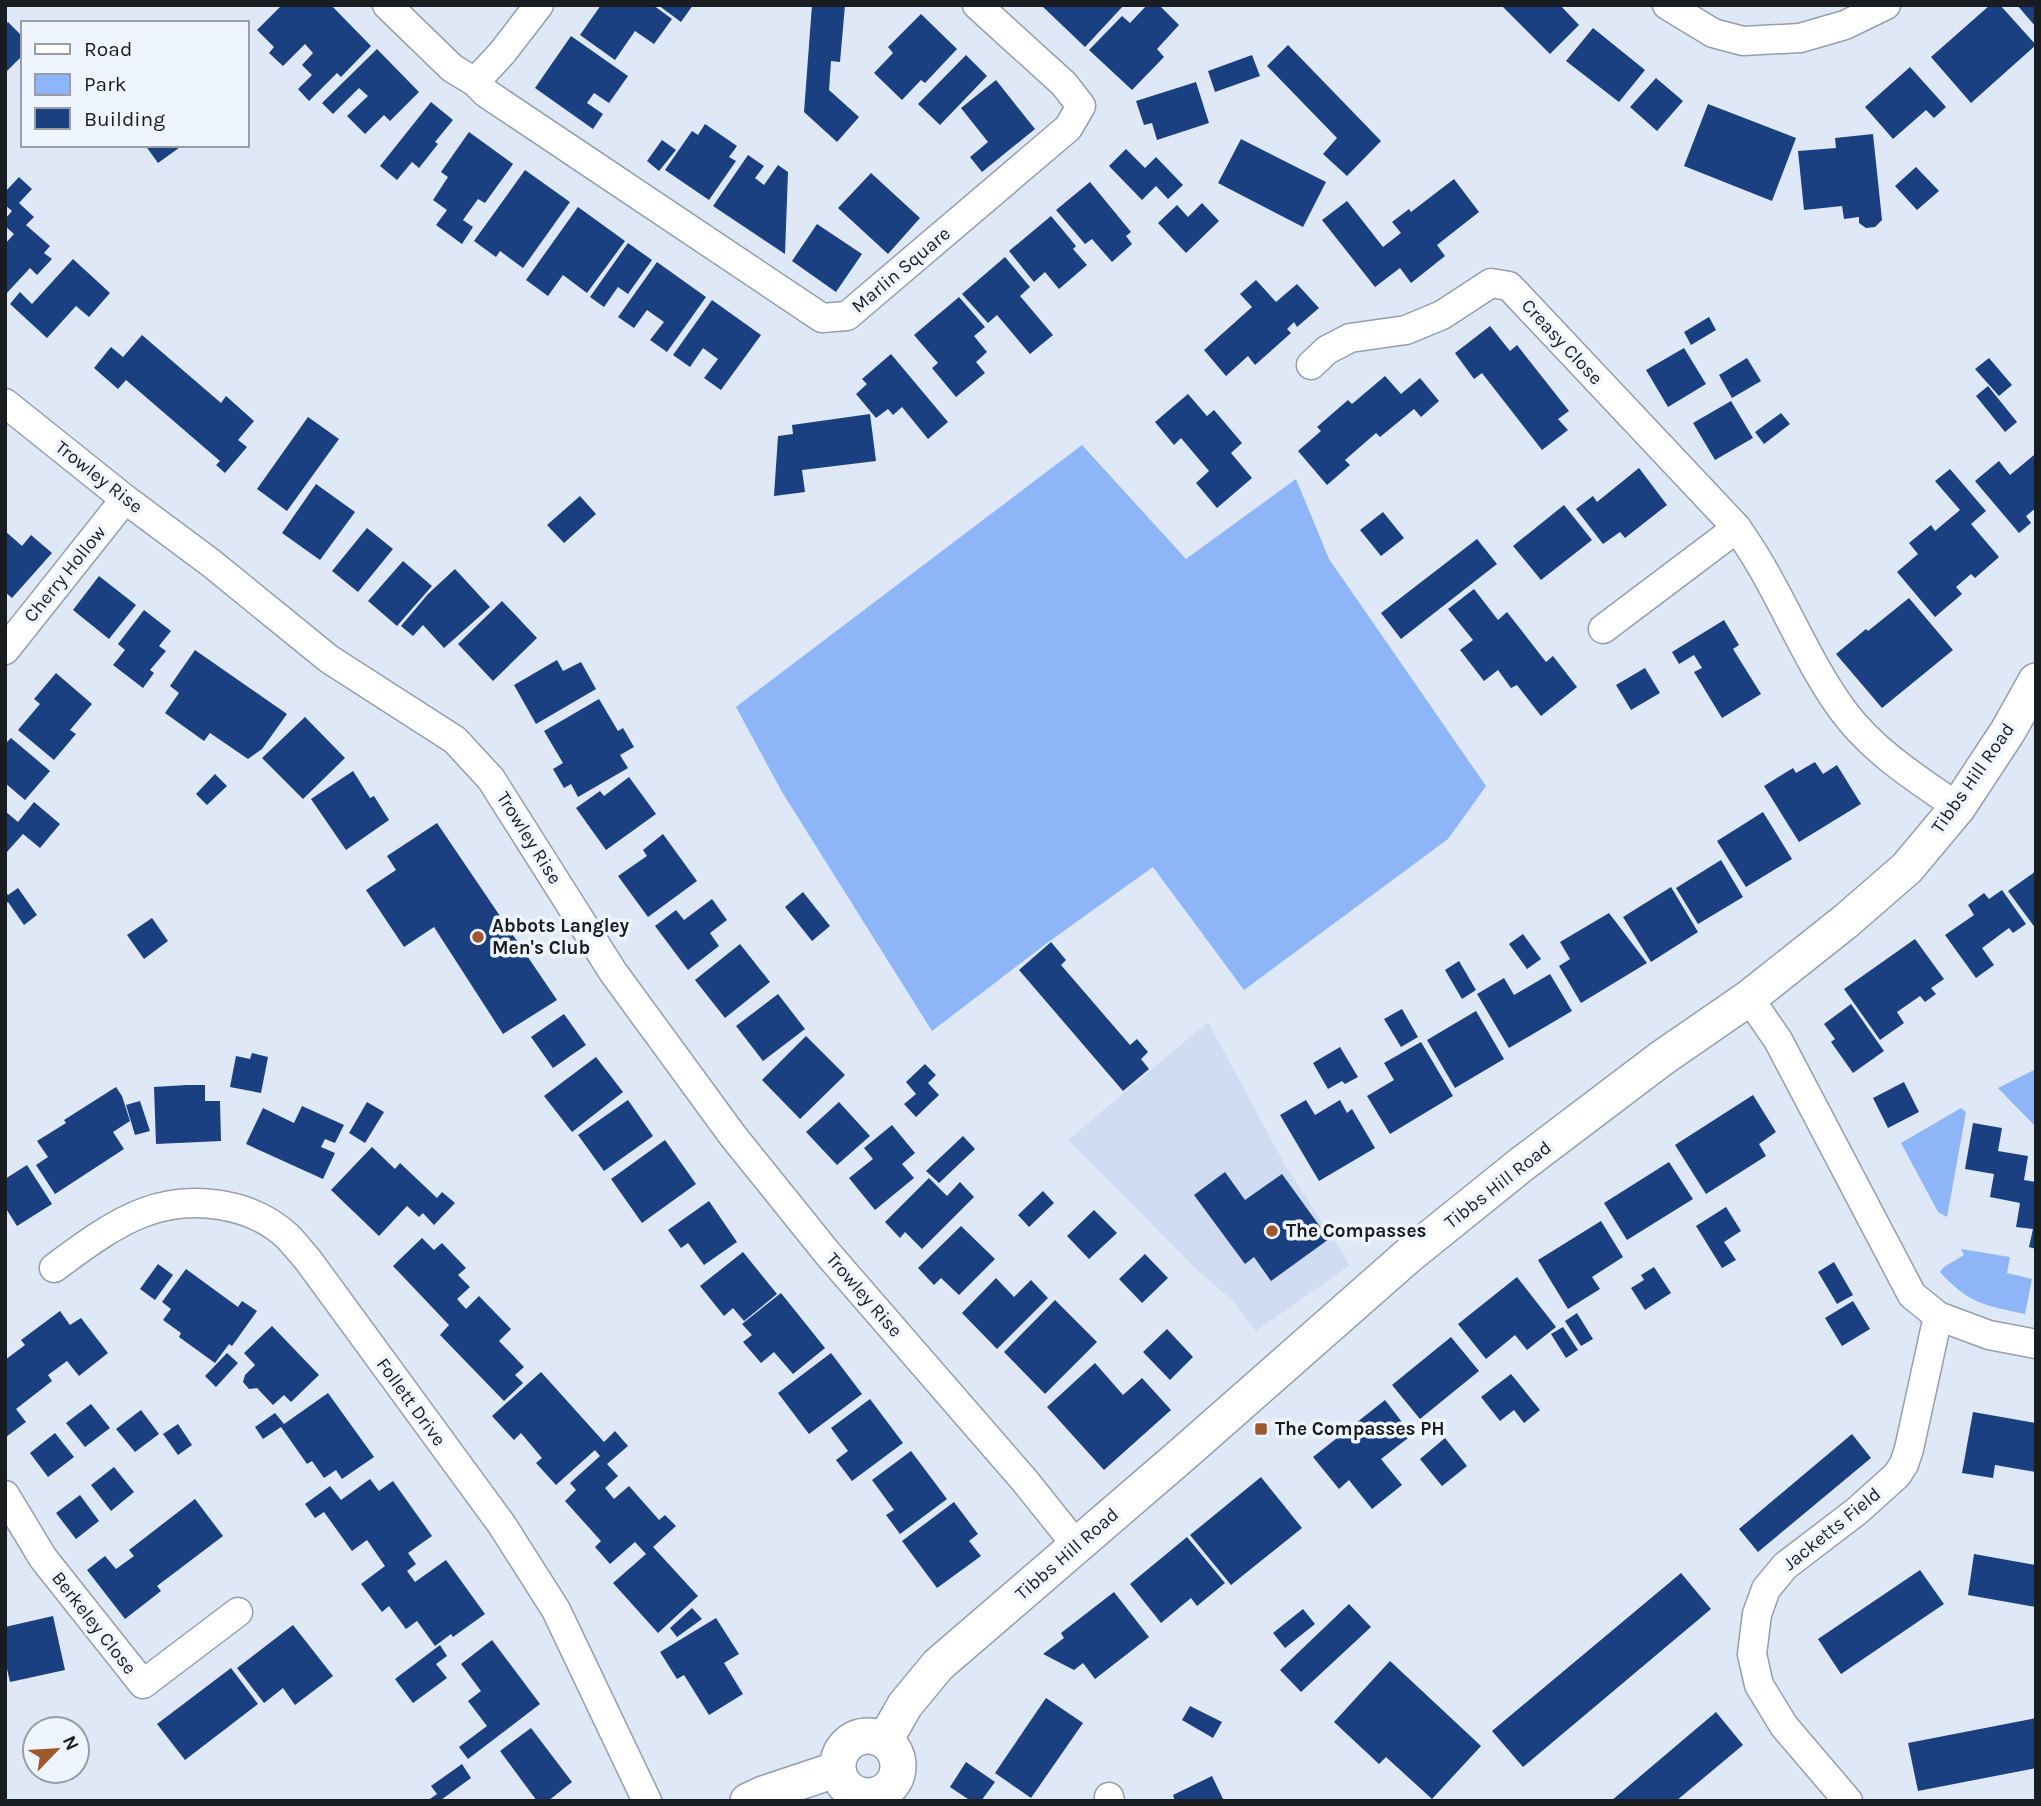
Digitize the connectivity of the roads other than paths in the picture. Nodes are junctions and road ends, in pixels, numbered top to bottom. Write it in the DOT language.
graph roads {
  1 [pos="387,5"];
  2 [pos="538,5"];
  3 [pos="977,5"];
  4 [pos="1667,5"];
  5 [pos="1886,5"];
  6 [pos="475,82"];
  7 [pos="1311,365"];
  8 [pos="5,403"];
  9 [pos="125,499"];
  10 [pos="1737,528"];
  11 [pos="1603,629"];
  12 [pos="5,650"];
  13 [pos="2036,681"];
  14 [pos="1958,807"];
  15 [pos="1749,998"];
  16 [pos="54,1268"];
  17 [pos="1938,1315"];
  18 [pos="2036,1344"];
  19 [pos="5,1495"];
  20 [pos="1077,1546"];
  21 [pos="238,1612"];
  22 [pos="885,1740"];
  23 [pos="838,1769"];
  24 [pos="886,1796"];
  25 [pos="647,1801"];
  26 [pos="748,1801"];
  27 [pos="1848,1801"];
  1 -- 6 [label="street"];
  2 -- 6 [label="street"];
  3 -- 6 [label="street, Marlin Square"];
  4 -- 5 [label="street"];
  7 -- 10 [label="street, Creasy Close"];
  8 -- 9 [label="street, Trowley Rise"];
  9 -- 12 [label="street, Cherry Hollow"];
  9 -- 20 [label="street, Trowley Rise"];
  10 -- 11 [label="street"];
  10 -- 14 [label="street, Creasy Close"];
  13 -- 14 [label="street, Tibbs Hill Road"];
  14 -- 15 [label="street, Tibbs Hill Road"];
  15 -- 17 [label="street"];
  15 -- 20 [label="street, Tibbs Hill Road"];
  16 -- 25 [label="street, Follett Drive"];
  17 -- 18 [label="street"];
  17 -- 27 [label="street, Jacketts Field"];
  19 -- 21 [label="street, Berkeley Close"];
  20 -- 22 [label="street, Tibbs Hill Road"];
  22 -- 23 [label="street"];
  22 -- 24 [label="street"];
  23 -- 24 [label="street"];
  23 -- 26 [label="street"];
}
